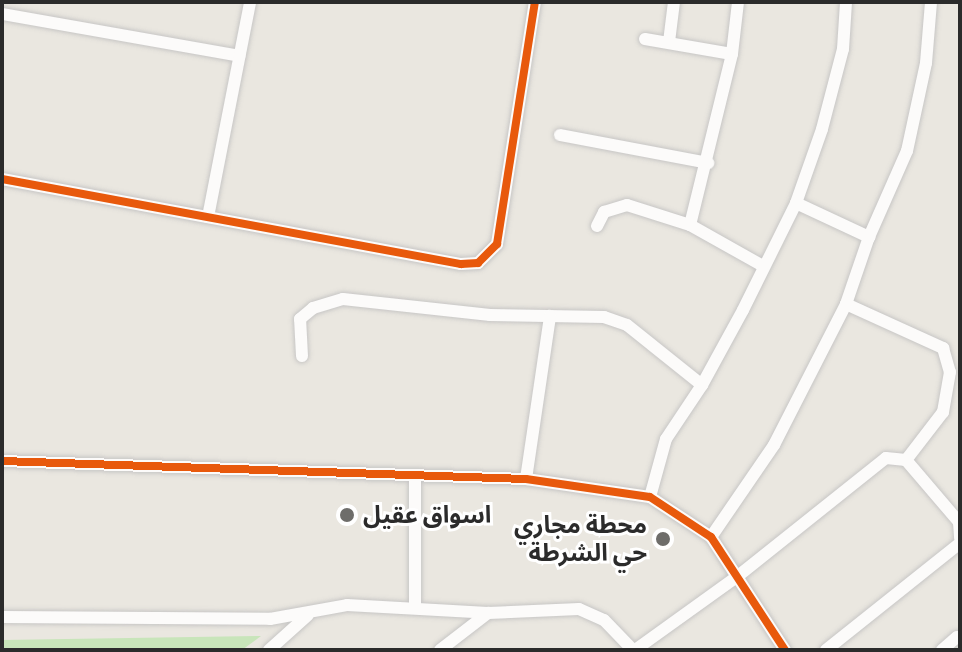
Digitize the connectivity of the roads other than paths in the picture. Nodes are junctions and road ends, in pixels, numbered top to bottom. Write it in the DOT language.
graph roads {
  1 [pos="15,2"];
  2 [pos="250,2"];
  3 [pos="535,2"];
  4 [pos="674,2"];
  5 [pos="738,2"];
  6 [pos="846,2"];
  7 [pos="931,2"];
  8 [pos="7,15"];
  9 [pos="645,39"];
  10 [pos="669,42"];
  11 [pos="732,54"];
  12 [pos="239,56"];
  13 [pos="560,135"];
  14 [pos="708,163"];
  15 [pos="2,179"];
  16 [pos="796,203"];
  17 [pos="208,217"];
  18 [pos="690,225"];
  19 [pos="597,226"];
  20 [pos="869,237"];
  21 [pos="763,266"];
  22 [pos="846,304"];
  23 [pos="550,316"];
  24 [pos="302,356"];
  25 [pos="702,385"];
  26 [pos="906,460"];
  27 [pos="2,461"];
  28 [pos="415,475"];
  29 [pos="526,479"];
  30 [pos="650,497"];
  31 [pos="711,537"];
  32 [pos="960,540"];
  33 [pos="738,576"];
  34 [pos="415,608"];
  35 [pos="488,613"];
  36 [pos="309,614"];
  37 [pos="2,617"];
  38 [pos="957,637"];
  39 [pos="269,650"];
  40 [pos="440,650"];
  41 [pos="634,650"];
  42 [pos="785,650"];
  43 [pos="826,650"];
  44 [pos="942,650"];
  1 -- 8 [label="street"];
  2 -- 12 [label="street"];
  3 -- 17 [label="street"];
  4 -- 10 [label="street"];
  5 -- 11 [label="street"];
  6 -- 16 [label="street"];
  7 -- 20 [label="street"];
  8 -- 12 [label="street"];
  9 -- 10 [label="street"];
  10 -- 11 [label="street"];
  11 -- 14 [label="street"];
  12 -- 17 [label="street"];
  13 -- 14 [label="street"];
  14 -- 18 [label="street"];
  15 -- 17 [label="street"];
  16 -- 20 [label="street"];
  16 -- 21 [label="street"];
  18 -- 19 [label="street"];
  18 -- 21 [label="street"];
  20 -- 22 [label="street"];
  21 -- 25 [label="street"];
  22 -- 26 [label="street"];
  22 -- 31 [label="street"];
  23 -- 24 [label="street"];
  23 -- 25 [label="street"];
  23 -- 29 [label="street"];
  25 -- 30 [label="street"];
  26 -- 32 [label="street"];
  26 -- 33 [label="street"];
  27 -- 28 [label="street"];
  28 -- 29 [label="street"];
  28 -- 34 [label="street"];
  29 -- 30 [label="street"];
  30 -- 31 [label="street"];
  31 -- 33 [label="street"];
  32 -- 43 [label="street"];
  33 -- 41 [label="street"];
  33 -- 42 [label="street"];
  34 -- 35 [label="street"];
  34 -- 36 [label="street"];
  35 -- 40 [label="street"];
  35 -- 41 [label="street"];
  36 -- 37 [label="street"];
  36 -- 39 [label="street"];
  38 -- 44 [label="street"];
}
